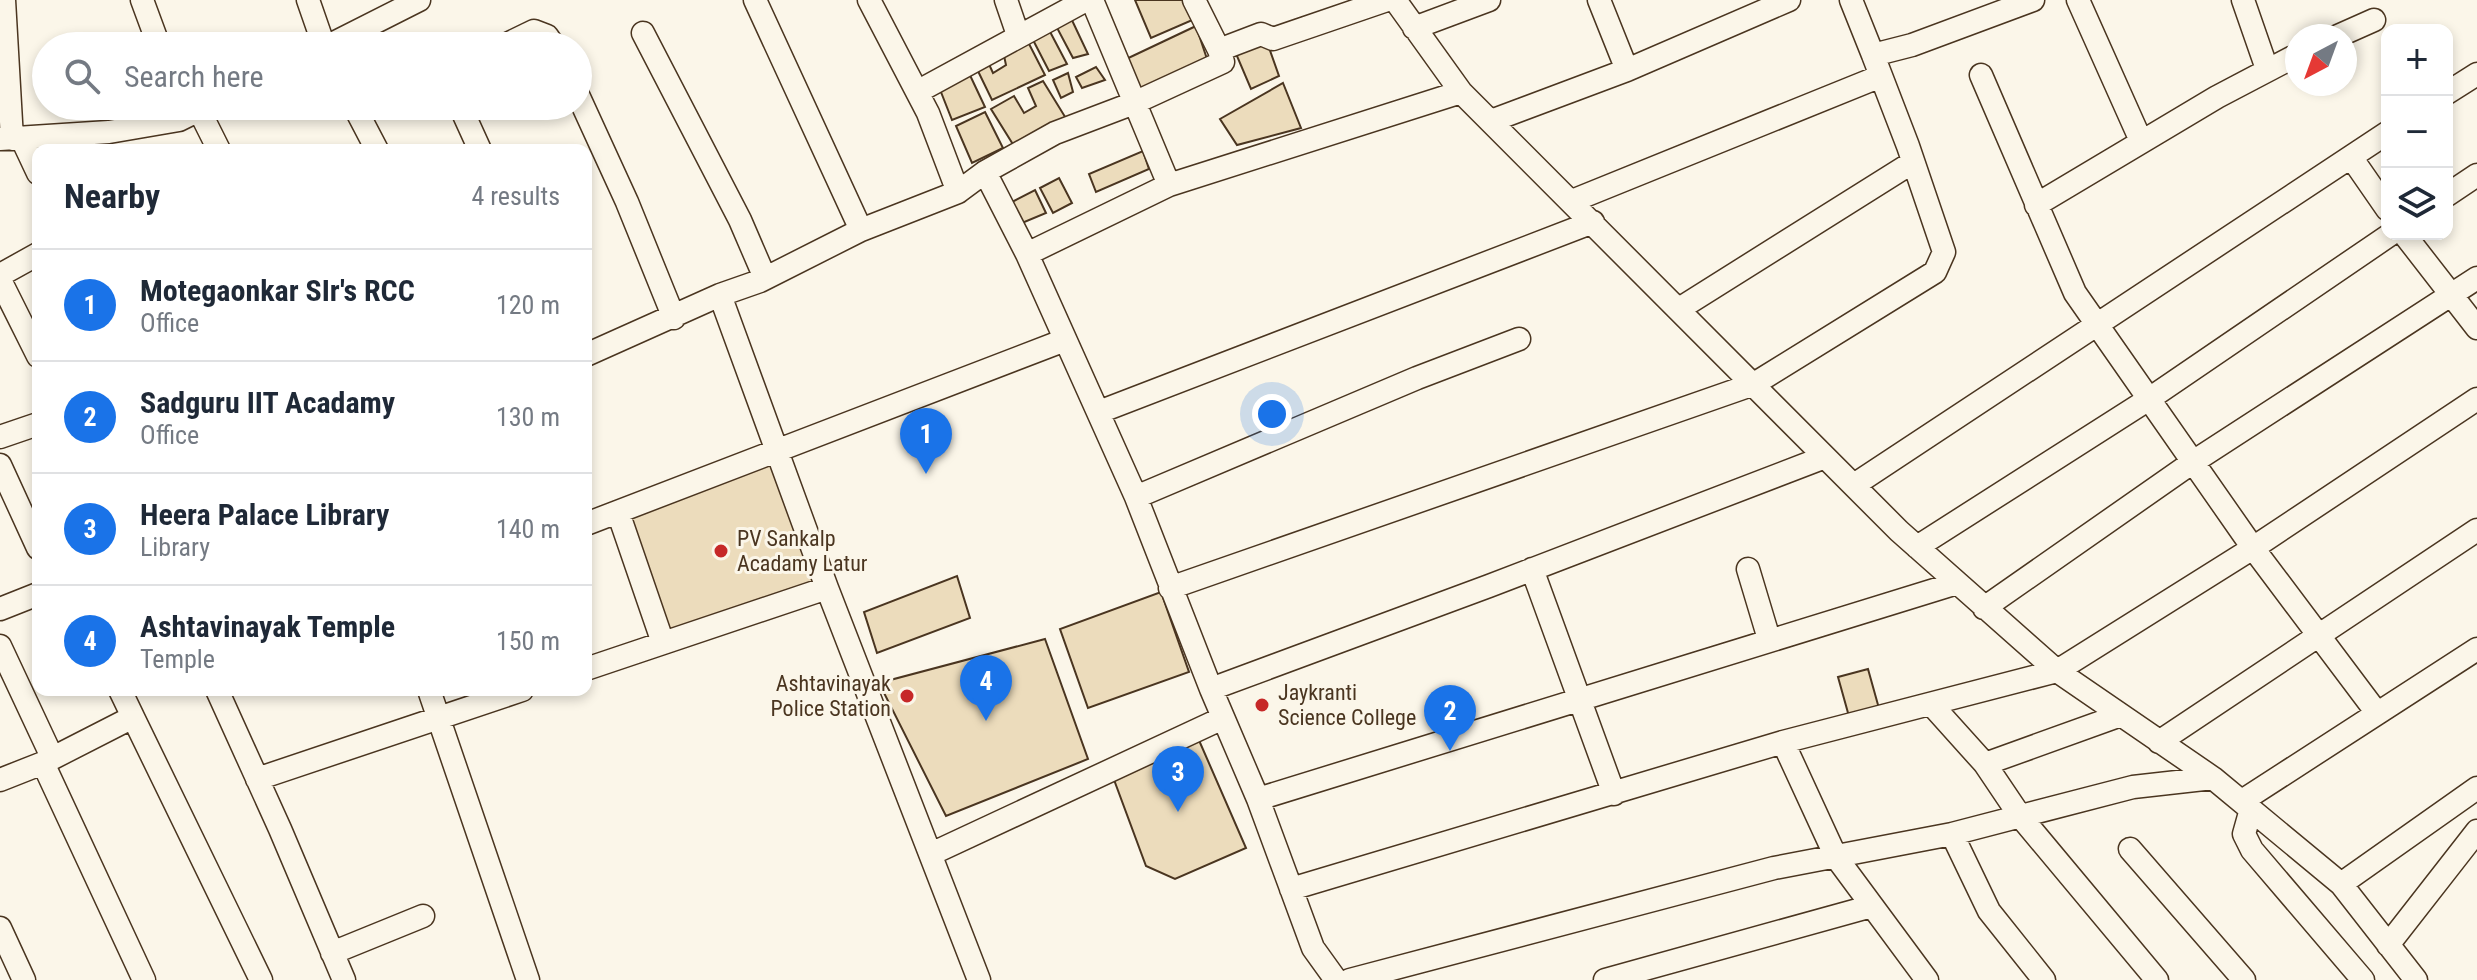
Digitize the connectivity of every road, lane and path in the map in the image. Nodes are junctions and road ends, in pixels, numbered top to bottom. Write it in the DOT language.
graph roads {
  1 [pos="4,0"];
  2 [pos="142,0"];
  3 [pos="308,0"];
  4 [pos="755,0"];
  5 [pos="869,0"];
  6 [pos="1006,0"];
  7 [pos="1089,0"];
  8 [pos="1194,0"];
  9 [pos="1387,0"];
  10 [pos="1395,0"];
  11 [pos="1489,0"];
  12 [pos="1599,0"];
  13 [pos="1789,0"];
  14 [pos="1851,0"];
  15 [pos="2033,0"];
  16 [pos="2078,0"];
  17 [pos="2243,0"];
  18 [pos="409,2"];
  19 [pos="2374,20"];
  20 [pos="1414,28"];
  21 [pos="2357,28"];
  22 [pos="154,32"];
  23 [pos="321,32"];
  24 [pos="352,32"];
  25 [pos="643,33"];
  26 [pos="1018,35"];
  27 [pos="1219,50"];
  28 [pos="2285,61"];
  29 [pos="1877,65"];
  30 [pos="2267,69"];
  31 [pos="1627,70"];
  32 [pos="2477,74"];
  33 [pos="1981,75"];
  34 [pos="2453,89"];
  35 [pos="917,92"];
  36 [pos="1461,92"];
  37 [pos="1134,103"];
  38 [pos="165,120"];
  39 [pos="197,120"];
  40 [pos="362,120"];
  41 [pos="466,120"];
  42 [pos="589,120"];
  43 [pos="1491,121"];
  44 [pos="2381,137"];
  45 [pos="11,139"];
  46 [pos="114,141"];
  47 [pos="2141,141"];
  48 [pos="215,144"];
  49 [pos="374,144"];
  50 [pos="477,144"];
  51 [pos="2351,157"];
  52 [pos="1913,162"];
  53 [pos="32,165"];
  54 [pos="985,172"];
  55 [pos="2477,175"];
  56 [pos="1169,185"];
  57 [pos="2453,191"];
  58 [pos="958,192"];
  59 [pos="2381,200"];
  60 [pos="1572,201"];
  61 [pos="2036,205"];
  62 [pos="1593,222"];
  63 [pos="861,230"];
  64 [pos="2382,240"];
  65 [pos="2409,240"];
  66 [pos="1027,254"];
  67 [pos="32,258"];
  68 [pos="0,278"];
  69 [pos="765,278"];
  70 [pos="2477,278"];
  71 [pos="720,295"];
  72 [pos="2451,296"];
  73 [pos="1679,309"];
  74 [pos="674,318"];
  75 [pos="2097,325"];
  76 [pos="2477,328"];
  77 [pos="1519,339"];
  78 [pos="1065,340"];
  79 [pos="32,344"];
  80 [pos="592,352"];
  81 [pos="1754,384"];
  82 [pos="2149,399"];
  83 [pos="2477,399"];
  84 [pos="1099,412"];
  85 [pos="32,426"];
  86 [pos="0,437"];
  87 [pos="776,453"];
  88 [pos="1825,457"];
  89 [pos="2193,462"];
  90 [pos="0,465"];
  91 [pos="1854,485"];
  92 [pos="1136,497"];
  93 [pos="618,512"];
  94 [pos="592,522"];
  95 [pos="2477,530"];
  96 [pos="32,535"];
  97 [pos="1917,547"];
  98 [pos="2253,548"];
  99 [pos="1532,569"];
  100 [pos="1748,569"];
  101 [pos="1957,583"];
  102 [pos="827,588"];
  103 [pos="1170,588"];
  104 [pos="32,596"];
  105 [pos="1984,608"];
  106 [pos="0,609"];
  107 [pos="2319,636"];
  108 [pos="1769,639"];
  109 [pos="663,643"];
  110 [pos="0,646"];
  111 [pos="2477,649"];
  112 [pos="592,667"];
  113 [pos="2057,671"];
  114 [pos="1211,689"];
  115 [pos="123,696"];
  116 [pos="220,696"];
  117 [pos="431,696"];
  118 [pos="504,696"];
  119 [pos="1580,698"];
  120 [pos="1931,704"];
  121 [pos="2377,713"];
  122 [pos="2121,715"];
  123 [pos="133,717"];
  124 [pos="438,718"];
  125 [pos="1223,718"];
  126 [pos="1783,742"];
  127 [pos="2159,742"];
  128 [pos="48,760"];
  129 [pos="1985,764"];
  130 [pos="2213,778"];
  131 [pos="257,779"];
  132 [pos="0,780"];
  133 [pos="2477,788"];
  134 [pos="1614,794"];
  135 [pos="1258,799"];
  136 [pos="2246,805"];
  137 [pos="2020,816"];
  138 [pos="2477,831"];
  139 [pos="1952,834"];
  140 [pos="2130,849"];
  141 [pos="931,854"];
  142 [pos="1836,857"];
  143 [pos="2341,884"];
  144 [pos="1291,889"];
  145 [pos="1872,906"];
  146 [pos="423,916"];
  147 [pos="0,928"];
  148 [pos="2388,945"];
  149 [pos="332,953"];
  150 [pos="24,980"];
  151 [pos="144,980"];
  152 [pos="261,980"];
  153 [pos="344,980"];
  154 [pos="528,980"];
  155 [pos="979,980"];
  156 [pos="1336,980"];
  157 [pos="1350,980"];
  158 [pos="1605,980"];
  159 [pos="1927,980"];
  160 [pos="2044,980"];
  161 [pos="2157,980"];
  162 [pos="2244,980"];
  163 [pos="2363,980"];
  164 [pos="2416,980"];
  1 -- 45 [label="street"];
  2 -- 22 [label="street"];
  3 -- 23 [label="street"];
  4 -- 63 [label="street"];
  5 -- 35 [label="street"];
  6 -- 26 [label="street"];
  7 -- 26 [label="street"];
  7 -- 37 [label="street"];
  8 -- 27 [label="street"];
  9 -- 27 [label="street"];
  10 -- 20 [label="street"];
  11 -- 20 [label="street"];
  12 -- 31 [label="street"];
  13 -- 31 [label="street"];
  14 -- 29 [label="street"];
  15 -- 29 [label="street"];
  16 -- 47 [label="street"];
  17 -- 30 [label="street"];
  18 -- 24 [label="street"];
  19 -- 21 [label="street"];
  20 -- 36 [label="street"];
  25 -- 69 [label="street"];
  26 -- 35 [label="street"];
  27 -- 37 [label="street"];
  28 -- 30 [label="street"];
  29 -- 52 [label="street"];
  29 -- 60 [label="street"];
  30 -- 47 [label="street"];
  31 -- 43 [label="street"];
  32 -- 34 [label="street"];
  33 -- 61 [label="street"];
  35 -- 58 [label="street"];
  36 -- 43 [label="street"];
  36 -- 56 [label="street"];
  37 -- 54 [label="street"];
  37 -- 56 [label="street"];
  38 -- 46 [label="street"];
  39 -- 48 [label="street"];
  40 -- 49 [label="street"];
  41 -- 50 [label="street"];
  42 -- 74 [label="street"];
  43 -- 60 [label="street"];
  44 -- 51 [label="street"];
  45 -- 46 [label="street"];
  45 -- 53 [label="street"];
  47 -- 61 [label="street"];
  51 -- 59 [label="street"];
  51 -- 75 [label="street"];
  52 -- 73 [label="street"];
  52 -- 81 [label="street"];
  54 -- 58 [label="street"];
  54 -- 66 [label="street"];
  55 -- 57 [label="street"];
  56 -- 66 [label="street"];
  58 -- 63 [label="street"];
  60 -- 62 [label="street"];
  61 -- 75 [label="street"];
  62 -- 73 [label="street"];
  62 -- 84 [label="street"];
  63 -- 69 [label="street"];
  64 -- 82 [label="street"];
  65 -- 72 [label="street"];
  66 -- 78 [label="street"];
  67 -- 68 [label="street"];
  68 -- 79 [label="street"];
  69 -- 71 [label="street"];
  70 -- 72 [label="street"];
  71 -- 74 [label="street"];
  71 -- 87 [label="street"];
  72 -- 76 [label="street"];
  72 -- 89 [label="street"];
  73 -- 81 [label="street"];
  74 -- 80 [label="street"];
  75 -- 82 [label="street"];
  75 -- 91 [label="street"];
  77 -- 92 [label="street"];
  78 -- 84 [label="street"];
  78 -- 87 [label="street"];
  81 -- 88 [label="street"];
  81 -- 103 [label="street"];
  82 -- 89 [label="street"];
  82 -- 97 [label="street"];
  83 -- 98 [label="street"];
  84 -- 92 [label="street"];
  85 -- 86 [label="street"];
  87 -- 93 [label="street"];
  87 -- 102 [label="street"];
  88 -- 91 [label="street"];
  88 -- 99 [label="street"];
  89 -- 98 [label="street"];
  89 -- 105 [label="street"];
  90 -- 96 [label="street"];
  91 -- 97 [label="street"];
  92 -- 103 [label="street"];
  93 -- 94 [label="street"];
  93 -- 109 [label="street"];
  95 -- 107 [label="street"];
  97 -- 101 [label="street"];
  98 -- 107 [label="street"];
  98 -- 113 [label="street"];
  99 -- 114 [label="street"];
  99 -- 119 [label="street"];
  100 -- 108 [label="street"];
  101 -- 105 [label="street"];
  101 -- 108 [label="street"];
  102 -- 109 [label="street"];
  102 -- 141 [label="street"];
  103 -- 114 [label="street"];
  104 -- 106 [label="street"];
  105 -- 113 [label="street"];
  107 -- 121 [label="street"];
  107 -- 127 [label="street"];
  108 -- 119 [label="street"];
  109 -- 112 [label="street"];
  110 -- 128 [label="street"];
  111 -- 121 [label="street"];
  113 -- 120 [label="street"];
  113 -- 122 [label="street"];
  114 -- 125 [label="street"];
  115 -- 123 [label="street"];
  116 -- 131 [label="street"];
  117 -- 124 [label="street"];
  118 -- 124 [label="street"];
  119 -- 134 [label="street"];
  119 -- 135 [label="street"];
  120 -- 126 [label="street"];
  120 -- 129 [label="street"];
  121 -- 136 [label="street"];
  122 -- 127 [label="street"];
  122 -- 129 [label="street"];
  123 -- 128 [label="street"];
  123 -- 152 [label="street"];
  124 -- 131 [label="street"];
  124 -- 154 [label="street"];
  125 -- 135 [label="street"];
  125 -- 141 [label="street"];
  126 -- 134 [label="street"];
  126 -- 142 [label="street"];
  127 -- 130 [label="street"];
  128 -- 132 [label="street"];
  128 -- 151 [label="street"];
  129 -- 137 [label="street"];
  130 -- 136 [label="street"];
  130 -- 137 [label="street"];
  131 -- 149 [label="street"];
  133 -- 143 [label="street"];
  134 -- 144 [label="street"];
  135 -- 144 [label="street"];
  136 -- 143 [label="street"];
  136 -- 163 [label="street"];
  137 -- 139 [label="street"];
  137 -- 161 [label="street"];
  138 -- 148 [label="street"];
  139 -- 142 [label="street"];
  139 -- 160 [label="street"];
  140 -- 162 [label="street"];
  141 -- 155 [label="street"];
  142 -- 145 [label="street"];
  142 -- 157 [label="street"];
  143 -- 148 [label="street"];
  144 -- 156 [label="street"];
  145 -- 158 [label="street"];
  145 -- 159 [label="street"];
  146 -- 149 [label="street"];
  147 -- 150 [label="street"];
  148 -- 164 [label="street"];
  149 -- 153 [label="street"];
}
